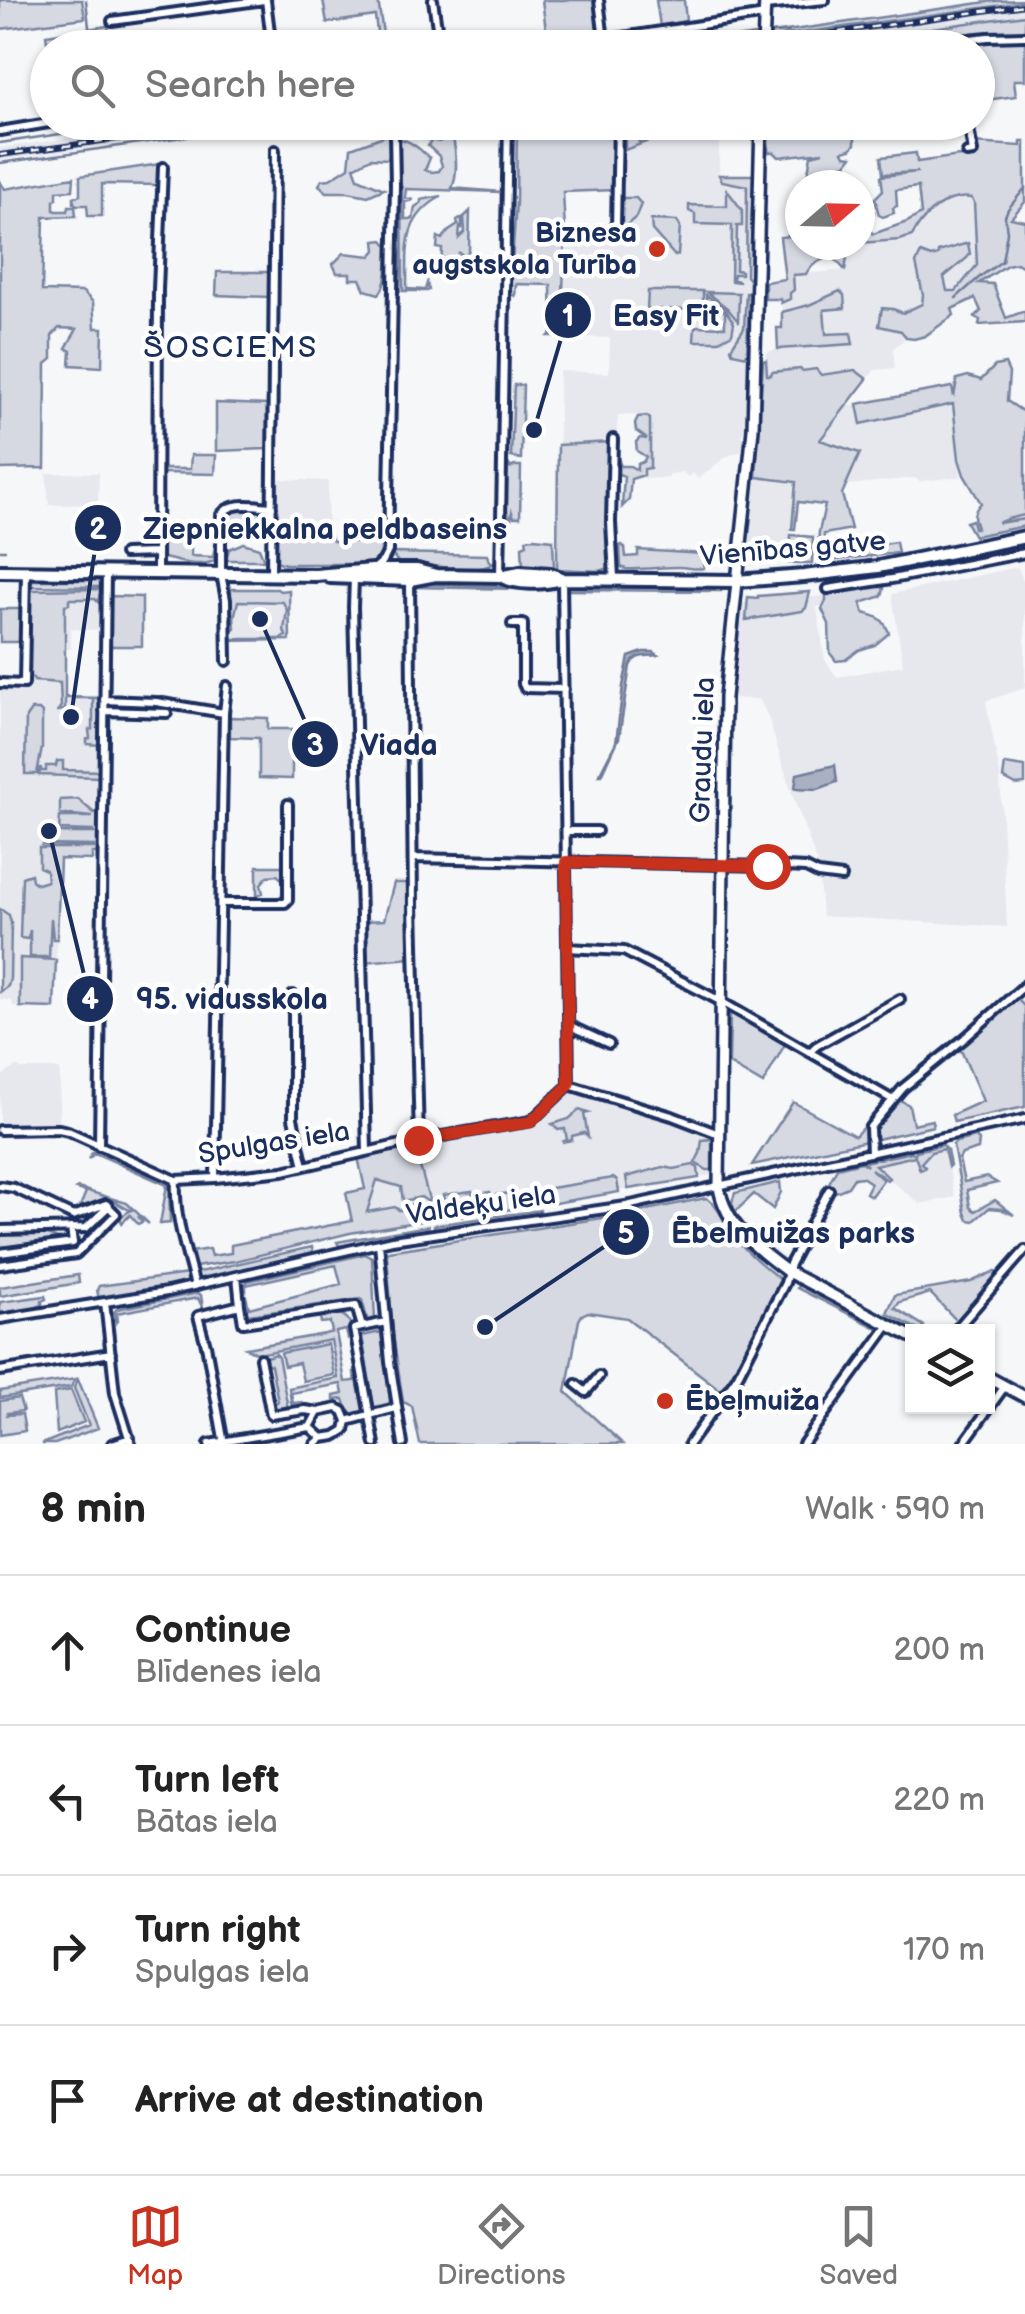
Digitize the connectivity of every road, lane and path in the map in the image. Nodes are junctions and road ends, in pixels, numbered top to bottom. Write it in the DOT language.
graph roads {
  1 [pos="265,0"];
  2 [pos="433,0"];
  3 [pos="599,0"];
  4 [pos="825,0"];
  5 [pos="765,7"];
  6 [pos="112,20"];
  7 [pos="269,30"];
  8 [pos="437,30"];
  9 [pos="603,30"];
  10 [pos="653,30"];
  11 [pos="1025,36"];
  12 [pos="995,39"];
  13 [pos="30,126"];
  14 [pos="0,131"];
  15 [pos="394,140"];
  16 [pos="508,140"];
  17 [pos="618,140"];
  18 [pos="761,140"];
  19 [pos="970,140"];
  20 [pos="276,150"];
  21 [pos="967,153"];
  22 [pos="163,167"];
  23 [pos="616,228"];
  24 [pos="613,438"];
  25 [pos="272,507"];
  26 [pos="1025,537"];
  27 [pos="388,552"];
  28 [pos="157,553"];
  29 [pos="1025,553"];
  30 [pos="124,554"];
  31 [pos="889,564"];
  32 [pos="372,570"];
  33 [pos="0,571"];
  34 [pos="26,572"];
  35 [pos="106,572"];
  36 [pos="157,573"];
  37 [pos="221,574"];
  38 [pos="271,574"];
  39 [pos="316,575"];
  40 [pos="413,575"];
  41 [pos="500,576"];
  42 [pos="562,578"];
  43 [pos="354,579"];
  44 [pos="892,579"];
  45 [pos="614,580"];
  46 [pos="736,581"];
  47 [pos="828,588"];
  48 [pos="512,624"];
  49 [pos="227,662"];
  50 [pos="0,682"];
  51 [pos="227,686"];
  52 [pos="564,689"];
  53 [pos="104,700"];
  54 [pos="104,711"];
  55 [pos="167,713"];
  56 [pos="224,713"];
  57 [pos="288,804"];
  58 [pos="566,831"];
  59 [pos="597,831"];
  60 [pos="413,858"];
  61 [pos="566,862"];
  62 [pos="722,865"];
  63 [pos="842,876"];
  64 [pos="222,903"];
  65 [pos="566,948"];
  66 [pos="1025,985"];
  67 [pos="293,995"];
  68 [pos="900,999"];
  69 [pos="722,1002"];
  70 [pos="568,1025"];
  71 [pos="609,1044"];
  72 [pos="811,1052"];
  73 [pos="569,1085"];
  74 [pos="893,1100"];
  75 [pos="1025,1118"];
  76 [pos="0,1130"];
  77 [pos="720,1134"];
  78 [pos="418,1140"];
  79 [pos="99,1147"];
  80 [pos="367,1151"];
  81 [pos="870,1153"];
  82 [pos="304,1166"];
  83 [pos="215,1178"];
  84 [pos="176,1180"];
  85 [pos="0,1186"];
  86 [pos="720,1187"];
  87 [pos="829,1190"];
  88 [pos="109,1206"];
  89 [pos="71,1228"];
  90 [pos="0,1230"];
  91 [pos="379,1242"];
  92 [pos="73,1243"];
  93 [pos="1025,1250"];
  94 [pos="0,1253"];
  95 [pos="76,1254"];
  96 [pos="0,1265"];
  97 [pos="788,1272"];
  98 [pos="236,1276"];
  99 [pos="194,1286"];
  100 [pos="104,1302"];
  101 [pos="240,1305"];
  102 [pos="0,1319"];
  103 [pos="386,1322"];
  104 [pos="961,1324"];
  105 [pos="889,1325"];
  106 [pos="362,1326"];
  107 [pos="905,1333"];
  108 [pos="111,1353"];
  109 [pos="260,1358"];
  110 [pos="0,1371"];
  111 [pos="598,1376"];
  112 [pos="995,1381"];
  113 [pos="576,1384"];
  114 [pos="1004,1386"];
  115 [pos="1025,1397"];
  116 [pos="396,1408"];
  117 [pos="318,1412"];
  118 [pos="370,1416"];
  119 [pos="347,1421"];
  120 [pos="310,1428"];
  121 [pos="322,1438"];
  122 [pos="131,1441"];
  123 [pos="223,1443"];
  124 [pos="112,1444"];
  125 [pos="209,1444"];
  126 [pos="315,1444"];
  127 [pos="375,1444"];
  128 [pos="403,1444"];
  129 [pos="689,1444"];
  130 [pos="803,1444"];
  131 [pos="963,1444"];
  1 -- 6 [label="street"];
  1 -- 7 [label="street"];
  2 -- 8 [label="street"];
  3 -- 9 [label="street"];
  4 -- 5 [label="street"];
  5 -- 10 [label="street"];
  11 -- 12 [label="street"];
  13 -- 14 [label="street"];
  15 -- 27 [label="street"];
  16 -- 41 [label="street"];
  17 -- 23 [label="street"];
  18 -- 46 [label="main road, Graudu iela"];
  19 -- 21 [label="street"];
  20 -- 25 [label="street"];
  22 -- 28 [label="street"];
  24 -- 45 [label="street"];
  25 -- 37 [label="street"];
  25 -- 38 [label="street"];
  26 -- 31 [label="highway, Vienības gatve"];
  27 -- 32 [label="street"];
  27 -- 40 [label="street"];
  28 -- 30 [label="street"];
  28 -- 36 [label="street"];
  29 -- 44 [label="street"];
  31 -- 44 [label="street"];
  31 -- 46 [label="highway, Vienības gatve"];
  32 -- 39 [label="highway, Vienības gatve"];
  32 -- 40 [label="highway, Vienības gatve"];
  33 -- 34 [label="highway, Vienības gatve"];
  34 -- 35 [label="highway, Vienības gatve"];
  34 -- 50 [label="street"];
  35 -- 36 [label="highway, Vienības gatve"];
  35 -- 53 [label="street"];
  36 -- 37 [label="highway, Vienības gatve"];
  37 -- 38 [label="highway, Vienības gatve"];
  37 -- 49 [label="street"];
  38 -- 39 [label="highway, Vienības gatve"];
  39 -- 43 [label="highway, Vienības gatve"];
  40 -- 41 [label="highway, Vienības gatve"];
  40 -- 43 [label="highway, Vienības gatve"];
  40 -- 60 [label="street"];
  41 -- 42 [label="highway, Vienības gatve"];
  42 -- 45 [label="highway, Vienības gatve"];
  42 -- 52 [label="street"];
  43 -- 80 [label="street"];
  44 -- 47 [label="street"];
  45 -- 46 [label="highway, Vienības gatve"];
  46 -- 62 [label="main road, Graudu iela"];
  48 -- 52 [label="street"];
  51 -- 56 [label="street"];
  52 -- 58 [label="street"];
  53 -- 54 [label="street"];
  53 -- 56 [label="street"];
  54 -- 55 [label="street"];
  54 -- 79 [label="street"];
  56 -- 64 [label="street"];
  57 -- 64 [label="street"];
  58 -- 59 [label="street"];
  58 -- 61 [label="street"];
  60 -- 61 [label="street"];
  60 -- 78 [label="street"];
  61 -- 62 [label="street"];
  61 -- 65 [label="street"];
  62 -- 63 [label="street"];
  62 -- 69 [label="main road, Graudu iela"];
  64 -- 83 [label="street"];
  65 -- 69 [label="street"];
  65 -- 70 [label="street"];
  66 -- 74 [label="street"];
  67 -- 82 [label="street"];
  68 -- 72 [label="street"];
  69 -- 72 [label="street"];
  69 -- 77 [label="main road, Graudu iela"];
  70 -- 71 [label="street"];
  70 -- 73 [label="street"];
  72 -- 74 [label="street"];
  73 -- 77 [label="street"];
  73 -- 78 [label="street, Spulgas iela"];
  74 -- 81 [label="street"];
  75 -- 81 [label="street, Valdeķu iela"];
  76 -- 79 [label="street, Spulgas iela"];
  77 -- 86 [label="main road, Graudu iela"];
  78 -- 80 [label="street, Spulgas iela"];
  79 -- 84 [label="street, Spulgas iela"];
  80 -- 82 [label="street, Spulgas iela"];
  81 -- 86 [label="street, Valdeķu iela"];
  82 -- 83 [label="street, Spulgas iela"];
  83 -- 84 [label="street, Spulgas iela"];
  84 -- 99 [label="street"];
  85 -- 88 [label="street"];
  86 -- 91 [label="street, Valdeķu iela"];
  86 -- 97 [label="main road, Graudu iela"];
  87 -- 97 [label="street"];
  88 -- 89 [label="street"];
  88 -- 95 [label="street"];
  89 -- 90 [label="street"];
  89 -- 92 [label="street"];
  91 -- 98 [label="street, Valdeķu iela"];
  91 -- 103 [label="street"];
  92 -- 94 [label="street"];
  92 -- 95 [label="street"];
  93 -- 104 [label="street"];
  95 -- 96 [label="street"];
  97 -- 105 [label="main road, Graudu iela"];
  97 -- 129 [label="street"];
  98 -- 99 [label="street, Valdeķu iela"];
  98 -- 101 [label="street"];
  99 -- 100 [label="street, Valdeķu iela"];
  100 -- 102 [label="street, Valdeķu iela"];
  100 -- 108 [label="street"];
  101 -- 106 [label="street"];
  101 -- 123 [label="street"];
  103 -- 106 [label="street"];
  103 -- 116 [label="street"];
  105 -- 107 [label="main road, Graudu iela"];
  105 -- 130 [label="street"];
  106 -- 118 [label="street"];
  108 -- 110 [label="street"];
  108 -- 122 [label="street"];
  109 -- 117 [label="street"];
  111 -- 113 [label="street"];
  112 -- 114 [label="main road"];
  114 -- 115 [label="main road"];
  114 -- 131 [label="street"];
  116 -- 118 [label="street"];
  116 -- 128 [label="street"];
  117 -- 119 [label="street"];
  117 -- 120 [label="street"];
  118 -- 119 [label="street"];
  118 -- 127 [label="street"];
  119 -- 121 [label="street"];
  120 -- 121 [label="street"];
  120 -- 123 [label="street"];
  121 -- 126 [label="street"];
  122 -- 124 [label="street"];
  123 -- 125 [label="street"];
}
